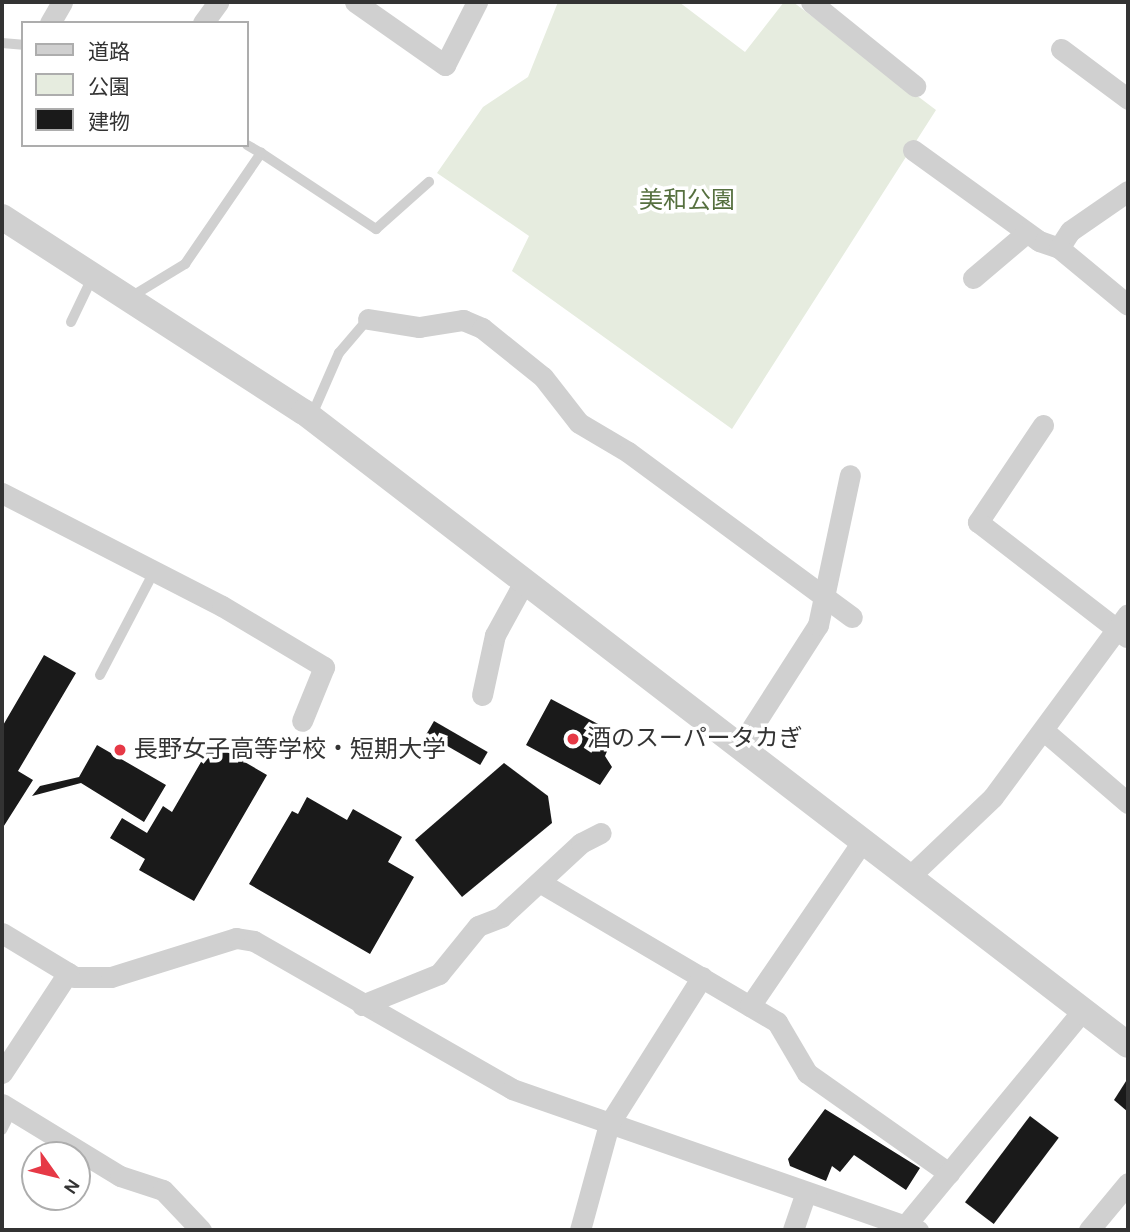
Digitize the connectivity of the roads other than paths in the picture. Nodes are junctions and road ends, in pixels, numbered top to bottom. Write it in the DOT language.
graph roads {
  1 [pos="62,2"];
  2 [pos="218,2"];
  3 [pos="355,2"];
  4 [pos="477,2"];
  5 [pos="811,2"];
  6 [pos="51,21"];
  7 [pos="204,21"];
  8 [pos="2,43"];
  9 [pos="21,45"];
  10 [pos="1061,49"];
  11 [pos="915,86"];
  12 [pos="1128,99"];
  13 [pos="248,146"];
  14 [pos="913,150"];
  15 [pos="261,153"];
  16 [pos="429,182"];
  17 [pos="1128,191"];
  18 [pos="2,217"];
  19 [pos="1026,233"];
  20 [pos="1059,248"];
  21 [pos="93,276"];
  22 [pos="973,278"];
  23 [pos="129,298"];
  24 [pos="1128,305"];
  25 [pos="368,319"];
  26 [pos="71,322"];
  27 [pos="310,417"];
  28 [pos="1043,425"];
  29 [pos="850,475"];
  30 [pos="2,493"];
  31 [pos="155,570"];
  32 [pos="524,582"];
  33 [pos="825,594"];
  34 [pos="852,617"];
  35 [pos="1124,627"];
  36 [pos="100,675"];
  37 [pos="482,695"];
  38 [pos="302,722"];
  39 [pos="1043,730"];
  40 [pos="739,748"];
  41 [pos="1128,803"];
  42 [pos="601,833"];
  43 [pos="862,842"];
  44 [pos="908,878"];
  45 [pos="541,883"];
  46 [pos="2,933"];
  47 [pos="68,973"];
  48 [pos="702,977"];
  49 [pos="362,1005"];
  50 [pos="750,1006"];
  51 [pos="1083,1010"];
  52 [pos="1128,1045"];
  53 [pos="2,1073"];
  54 [pos="7,1107"];
  55 [pos="608,1124"];
  56 [pos="2,1130"];
  57 [pos="949,1173"];
  58 [pos="1128,1183"];
  59 [pos="806,1192"];
  60 [pos="911,1228"];
  61 [pos="201,1230"];
  62 [pos="580,1230"];
  63 [pos="793,1230"];
  64 [pos="1089,1230"];
  1 -- 6 [label="street"];
  2 -- 7 [label="street"];
  3 -- 4 [label="street"];
  5 -- 11 [label="street"];
  8 -- 9 [label="lane"];
  10 -- 12 [label="street"];
  13 -- 15 [label="lane"];
  14 -- 19 [label="street"];
  15 -- 16 [label="lane"];
  15 -- 23 [label="lane"];
  17 -- 20 [label="street"];
  18 -- 21 [label="street"];
  19 -- 20 [label="street"];
  19 -- 22 [label="street"];
  20 -- 24 [label="street"];
  21 -- 23 [label="street"];
  21 -- 26 [label="lane"];
  23 -- 27 [label="street"];
  25 -- 27 [label="lane"];
  25 -- 33 [label="street"];
  27 -- 32 [label="street"];
  28 -- 35 [label="street"];
  29 -- 33 [label="street"];
  30 -- 31 [label="street"];
  31 -- 36 [label="lane"];
  31 -- 38 [label="street"];
  32 -- 37 [label="street"];
  32 -- 40 [label="street"];
  33 -- 34 [label="street"];
  33 -- 40 [label="street"];
  35 -- 39 [label="street"];
  39 -- 41 [label="street"];
  39 -- 44 [label="street"];
  40 -- 43 [label="street"];
  42 -- 45 [label="street"];
  43 -- 44 [label="street"];
  43 -- 50 [label="street"];
  44 -- 51 [label="street"];
  45 -- 48 [label="street"];
  45 -- 49 [label="street"];
  46 -- 47 [label="street"];
  47 -- 49 [label="street"];
  47 -- 53 [label="street"];
  48 -- 50 [label="street"];
  48 -- 55 [label="street"];
  49 -- 55 [label="street"];
  50 -- 57 [label="street"];
  51 -- 52 [label="street"];
  51 -- 57 [label="street"];
  54 -- 56 [label="lane"];
  54 -- 61 [label="street"];
  55 -- 59 [label="street"];
  55 -- 62 [label="street"];
  57 -- 60 [label="street"];
  58 -- 64 [label="street"];
  59 -- 60 [label="street"];
  59 -- 63 [label="street"];
}
